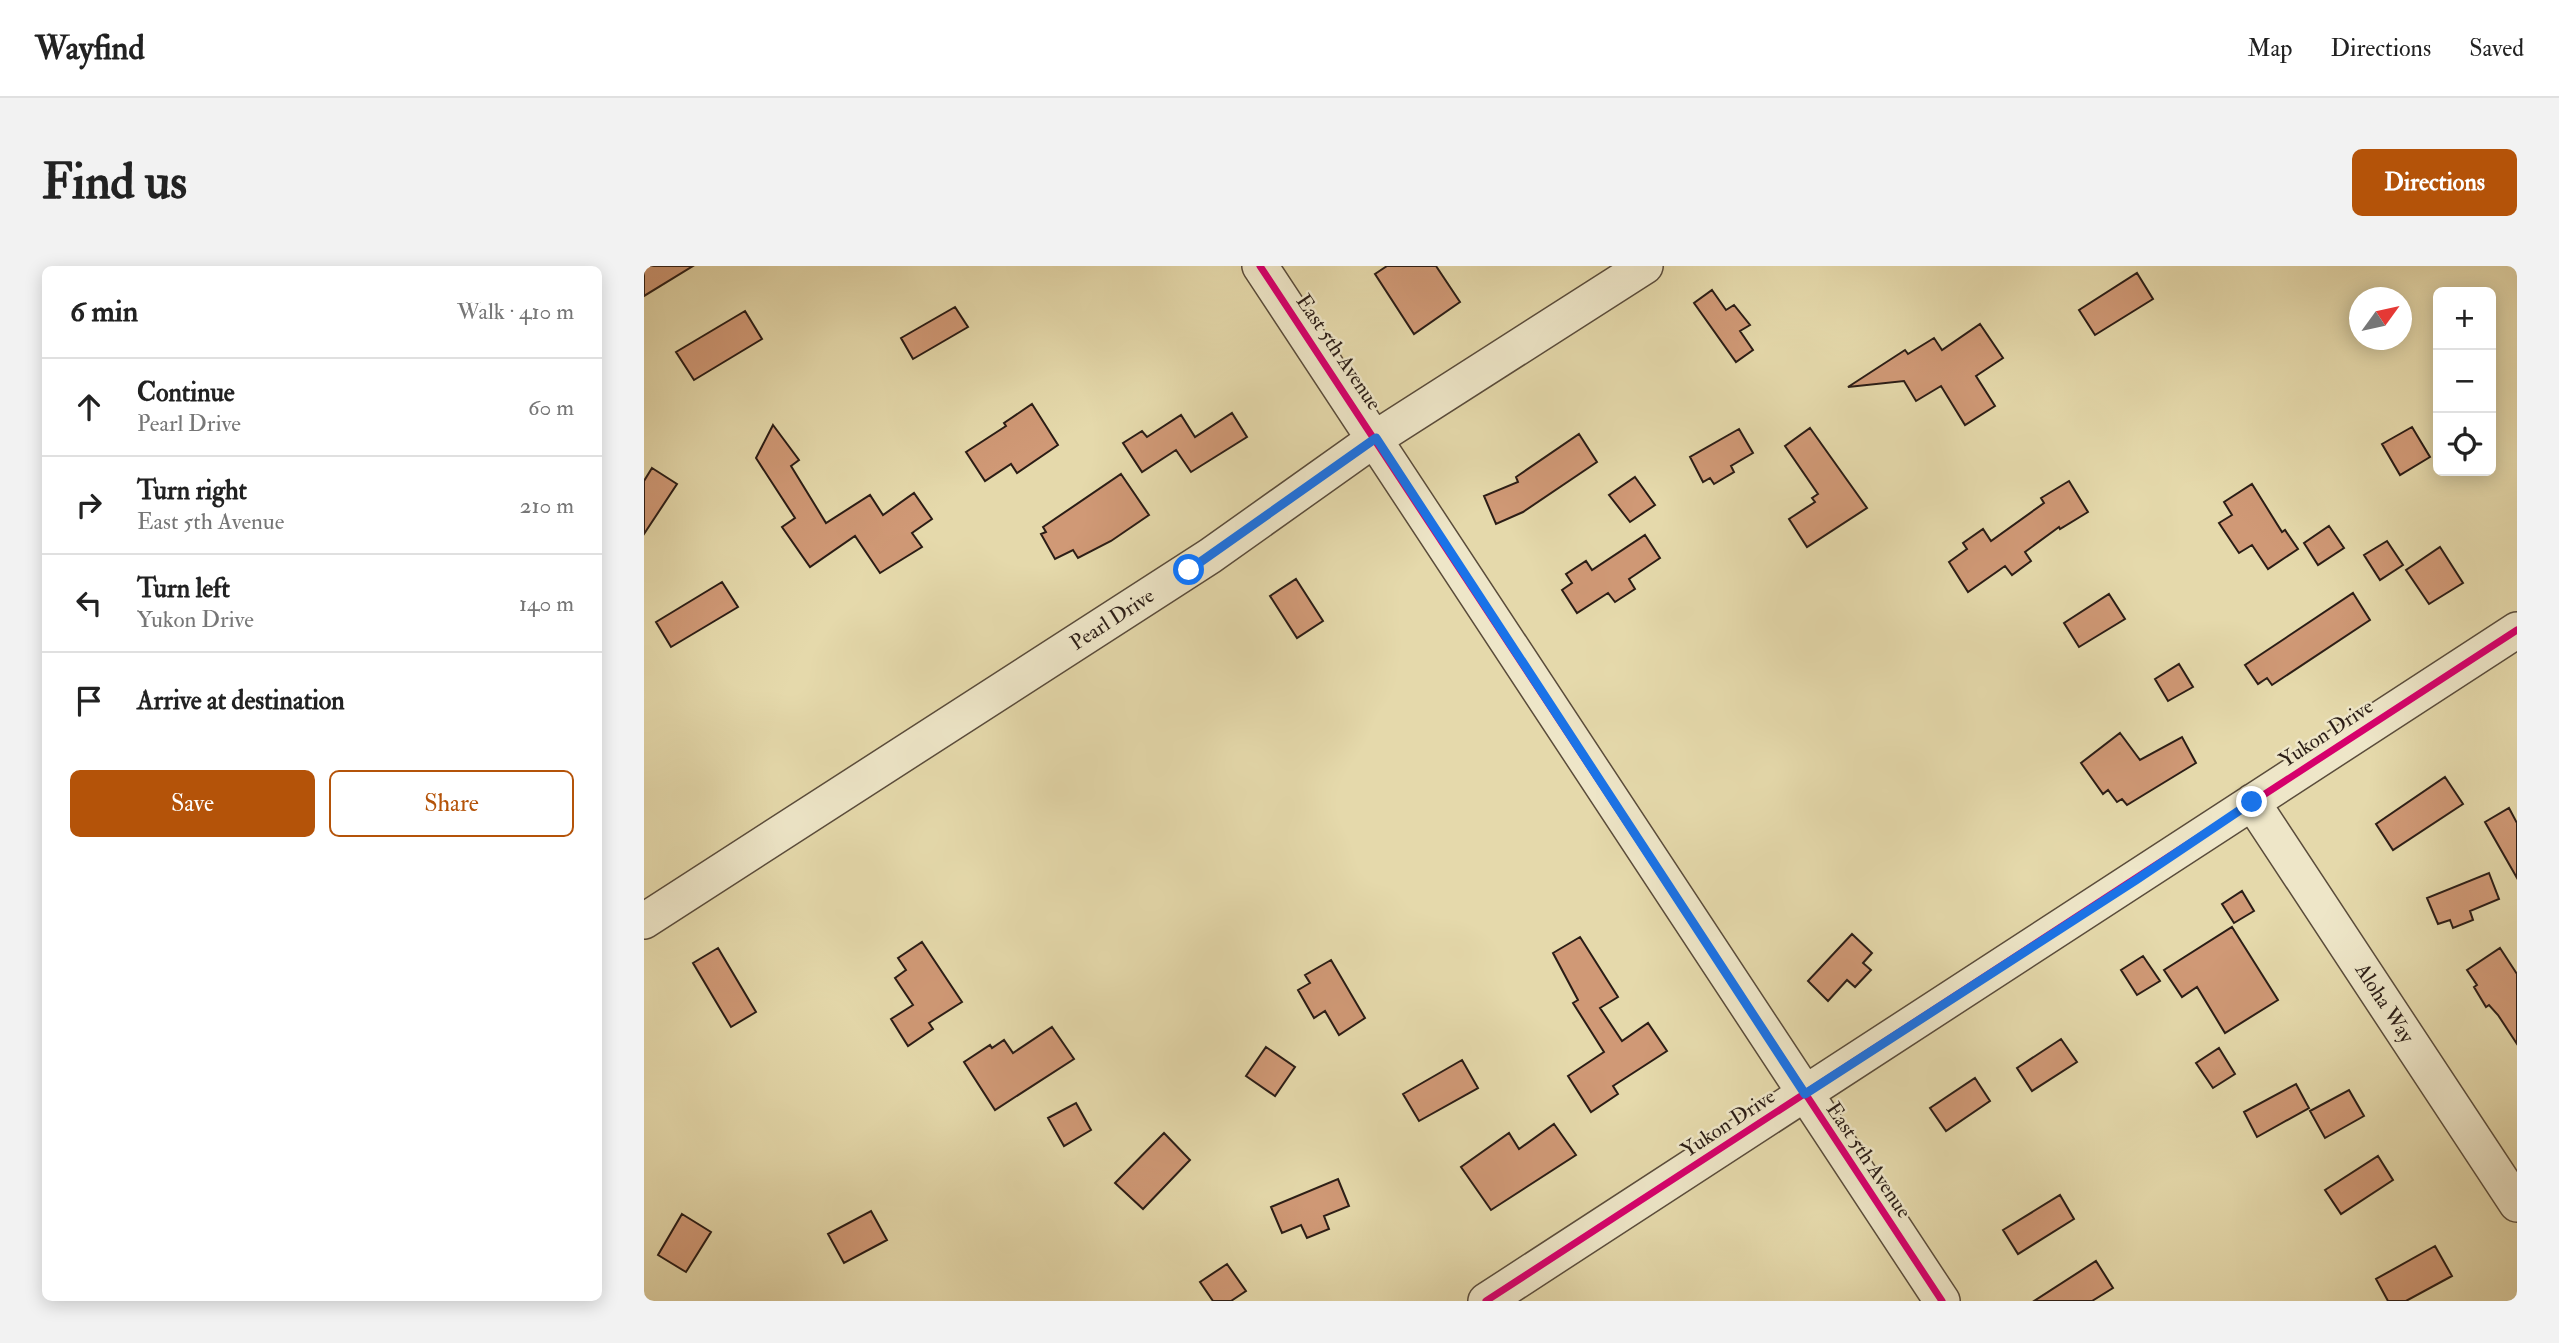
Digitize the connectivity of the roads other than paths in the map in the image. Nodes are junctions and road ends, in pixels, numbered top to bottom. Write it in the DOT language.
graph roads {
  1 [pos="1260,266"];
  2 [pos="1645,266"];
  3 [pos="1376,438"];
  4 [pos="2517,630"];
  5 [pos="2252,802"];
  6 [pos="644,920"];
  7 [pos="1805,1094"];
  8 [pos="2517,1204"];
  9 [pos="1486,1301"];
  10 [pos="1942,1301"];
  1 -- 3 [label="street, East 5th Avenue"];
  2 -- 3 [label="street, Pearl Drive"];
  3 -- 6 [label="street, Pearl Drive"];
  3 -- 7 [label="street, East 5th Avenue"];
  4 -- 5 [label="street, Yukon Drive"];
  5 -- 7 [label="street, Yukon Drive"];
  5 -- 8 [label="street, Aloha Way"];
  7 -- 9 [label="street, Yukon Drive"];
  7 -- 10 [label="street, East 5th Avenue"];
}
